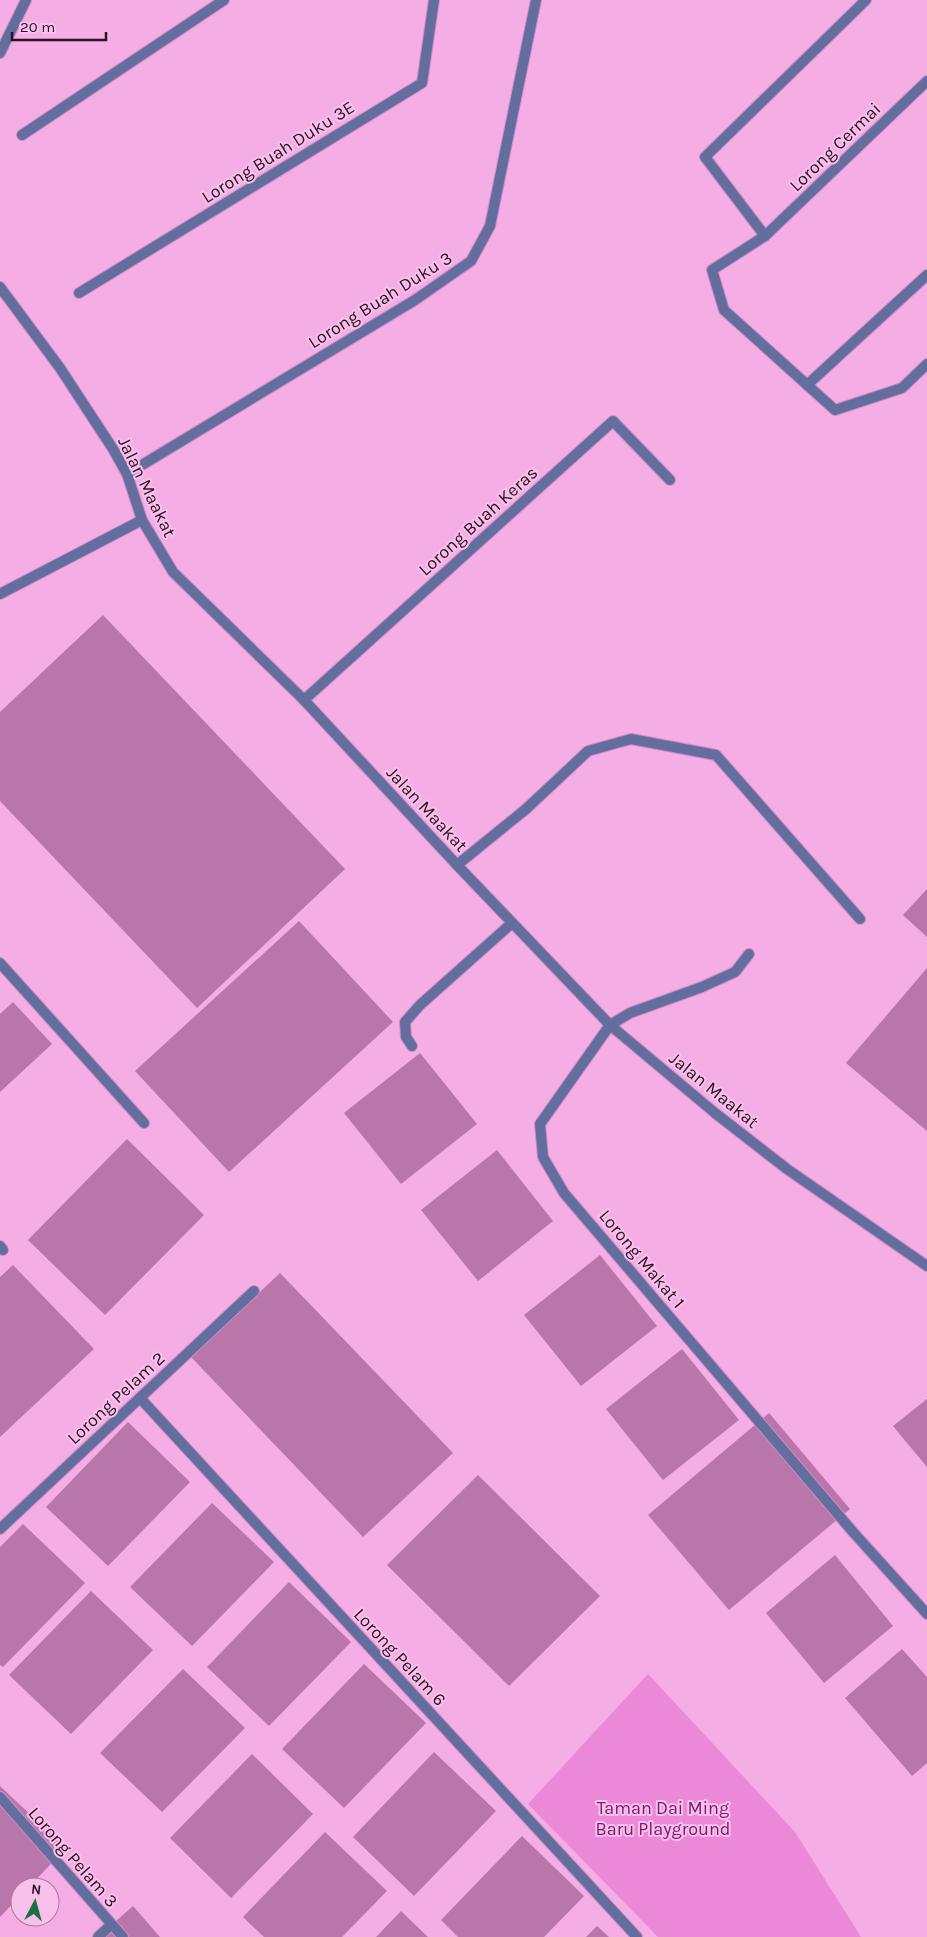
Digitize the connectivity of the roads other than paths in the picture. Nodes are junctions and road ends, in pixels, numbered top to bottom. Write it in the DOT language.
graph roads {
  1 [pos="26,0"];
  2 [pos="224,0"];
  3 [pos="434,0"];
  4 [pos="536,0"];
  5 [pos="866,0"];
  6 [pos="0,53"];
  7 [pos="927,81"];
  8 [pos="22,135"];
  9 [pos="764,236"];
  10 [pos="927,275"];
  11 [pos="0,287"];
  12 [pos="79,293"];
  13 [pos="927,364"];
  14 [pos="807,385"];
  15 [pos="127,474"];
  16 [pos="670,480"];
  17 [pos="142,520"];
  18 [pos="0,594"];
  19 [pos="304,700"];
  20 [pos="457,865"];
  21 [pos="860,920"];
  22 [pos="512,923"];
  23 [pos="749,954"];
  24 [pos="0,963"];
  25 [pos="610,1025"];
  26 [pos="412,1046"];
  27 [pos="144,1123"];
  28 [pos="927,1266"];
  29 [pos="254,1291"];
  30 [pos="140,1398"];
  31 [pos="0,1529"];
  32 [pos="927,1614"];
  33 [pos="0,1797"];
  34 [pos="111,1925"];
  35 [pos="98,1937"];
  36 [pos="123,1937"];
  37 [pos="636,1937"];
  1 -- 6 [label="street"];
  2 -- 8 [label="street"];
  3 -- 12 [label="street, Lorong Buah Duku 3E"];
  4 -- 15 [label="street, Lorong Buah Duku 3"];
  5 -- 9 [label="street"];
  7 -- 9 [label="street, Lorong Cermai"];
  9 -- 14 [label="street, Lorong Cermai"];
  10 -- 14 [label="street"];
  11 -- 15 [label="street, Jalan Maakat"];
  13 -- 14 [label="street"];
  15 -- 17 [label="street, Jalan Maakat"];
  16 -- 19 [label="street, Lorong Buah Keras"];
  17 -- 18 [label="street"];
  17 -- 19 [label="street, Jalan Maakat"];
  19 -- 20 [label="street, Jalan Maakat"];
  20 -- 21 [label="street"];
  20 -- 22 [label="street, Jalan Maakat"];
  22 -- 25 [label="street, Jalan Maakat"];
  22 -- 26 [label="street"];
  23 -- 25 [label="street, Lorong Makat 1"];
  24 -- 27 [label="street"];
  25 -- 28 [label="street, Jalan Maakat"];
  25 -- 32 [label="street, Lorong Makat 1"];
  29 -- 30 [label="street, Lorong Pelam 2"];
  30 -- 31 [label="street, Lorong Pelam 2"];
  30 -- 37 [label="street, Lorong Pelam 6"];
  33 -- 34 [label="street, Lorong Pelam 3"];
  34 -- 35 [label="street"];
  34 -- 36 [label="street, Lorong Pelam 3"];
}
